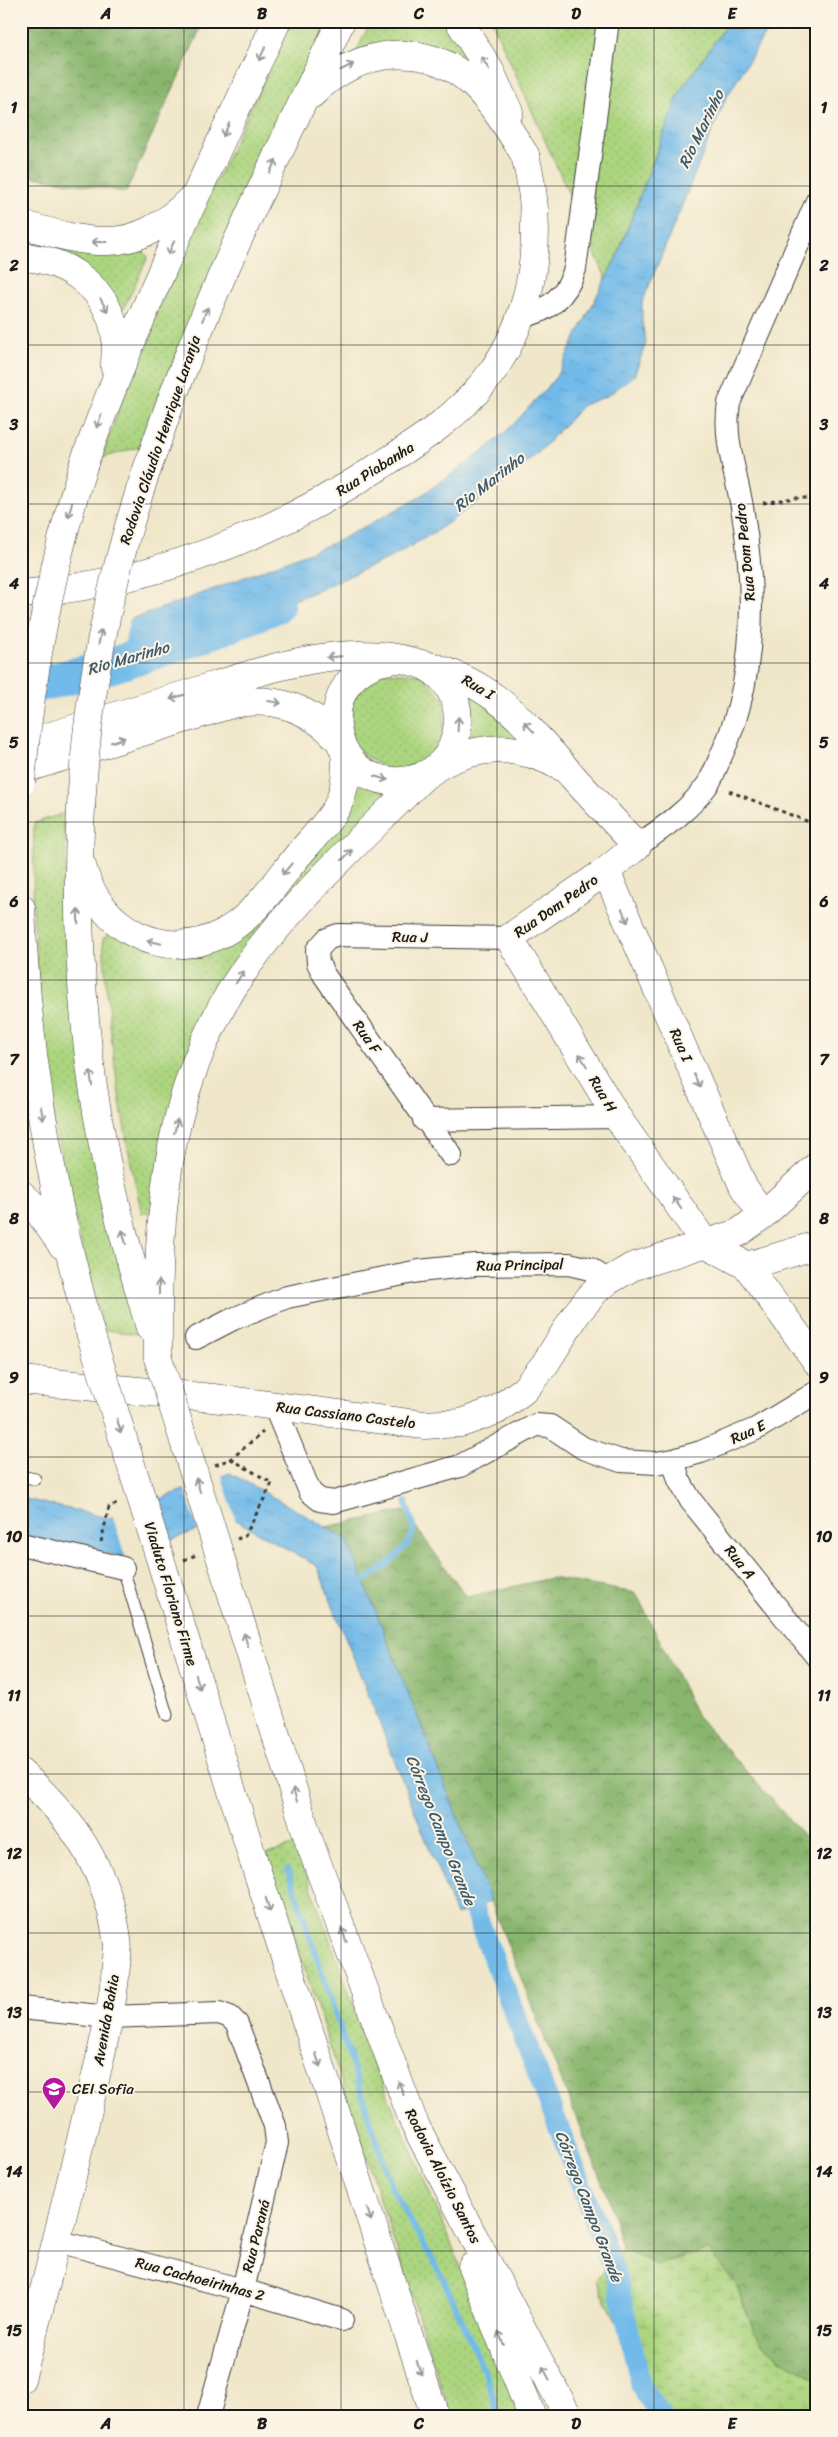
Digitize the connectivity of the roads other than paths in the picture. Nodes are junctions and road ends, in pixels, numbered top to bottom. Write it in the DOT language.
graph roads {
  1 [pos="277,21"];
  2 [pos="341,21"];
  3 [pos="458,21"];
  4 [pos="608,21"];
  5 [pos="299,111"];
  6 [pos="525,156"];
  7 [pos="199,188"];
  8 [pos="817,201"];
  9 [pos="21,224"];
  10 [pos="21,257"];
  11 [pos="520,318"];
  12 [pos="115,380"];
  13 [pos="21,594"];
  14 [pos="407,660"];
  15 [pos="21,745"];
  16 [pos="342,746"];
  17 [pos="21,770"];
  18 [pos="432,771"];
  19 [pos="573,776"];
  20 [pos="21,782"];
  21 [pos="638,846"];
  22 [pos="79,852"];
  23 [pos="606,871"];
  24 [pos="21,908"];
  25 [pos="509,938"];
  26 [pos="317,950"];
  27 [pos="29,1011"];
  28 [pos="21,1046"];
  29 [pos="617,1117"];
  30 [pos="424,1120"];
  31 [pos="451,1155"];
  32 [pos="817,1166"];
  33 [pos="21,1194"];
  34 [pos="763,1215"];
  35 [pos="705,1243"];
  36 [pos="817,1245"];
  37 [pos="747,1266"];
  38 [pos="608,1281"];
  39 [pos="79,1288"];
  40 [pos="196,1338"];
  41 [pos="156,1343"];
  42 [pos="817,1362"];
  43 [pos="21,1380"];
  44 [pos="817,1392"];
  45 [pos="274,1405"];
  46 [pos="673,1460"];
  47 [pos="21,1476"];
  48 [pos="34,1479"];
  49 [pos="21,1544"];
  50 [pos="123,1568"];
  51 [pos="817,1657"];
  52 [pos="167,1715"];
  53 [pos="21,1773"];
  54 [pos="21,2008"];
  55 [pos="109,2017"];
  56 [pos="414,2123"];
  57 [pos="57,2242"];
  58 [pos="243,2290"];
  59 [pos="342,2320"];
  60 [pos="21,2379"];
  61 [pos="208,2416"];
  62 [pos="435,2416"];
  63 [pos="532,2416"];
  64 [pos="568,2416"];
  1 -- 7 [label="main road, one-way"];
  2 -- 5 [label="main road, Rodovia Cláudio Henrique Laranja"];
  6 -- 3 [label="main road, one-way"];
  4 -- 11 [label="street"];
  5 -- 6 [label="main road, one-way"];
  22 -- 5 [label="main road, Rodovia Cláudio Henrique Laranja, one-way, bridge"];
  6 -- 11 [label="main road, Rua Piabanha"];
  7 -- 9 [label="main road, one-way"];
  7 -- 12 [label="main road, one-way"];
  8 -- 21 [label="street, Rua Dom Pedro"];
  10 -- 12 [label="main road, one-way"];
  11 -- 13 [label="main road, Rua Piabanha"];
  12 -- 20 [label="main road, one-way, bridge"];
  14 -- 15 [label="main road, one-way"];
  14 -- 16 [label="main road"];
  18 -- 14 [label="main road, one-way"];
  19 -- 14 [label="main road, Rua I, one-way"];
  17 -- 16 [label="main road, one-way"];
  16 -- 18 [label="main road, one-way"];
  16 -- 22 [label="main road, one-way"];
  18 -- 19 [label="main road, Rua I"];
  41 -- 18 [label="main road, one-way"];
  19 -- 21 [label="main road, Rua I"];
  21 -- 23 [label="main road, Rua Dom Pedro"];
  41 -- 22 [label="main road, Rodovia Cláudio Henrique Laranja, one-way"];
  23 -- 25 [label="main road, Rua Dom Pedro"];
  23 -- 34 [label="main road, Rua I, one-way"];
  24 -- 27 [label="main road"];
  25 -- 26 [label="street, Rua J"];
  29 -- 25 [label="main road, Rua H, one-way"];
  26 -- 30 [label="street, Rua F"];
  27 -- 28 [label="main road"];
  27 -- 39 [label="main road, one-way"];
  29 -- 30 [label="street"];
  35 -- 29 [label="main road, Rua H, one-way"];
  30 -- 31 [label="street, Rua F"];
  32 -- 34 [label="main road"];
  33 -- 39 [label="main road"];
  34 -- 35 [label="main road"];
  35 -- 37 [label="main road"];
  35 -- 38 [label="main road"];
  36 -- 37 [label="main road"];
  37 -- 42 [label="main road"];
  38 -- 40 [label="street, Rua Principal"];
  38 -- 45 [label="main road, Rua Cassiano Castelo"];
  39 -- 62 [label="main road, Viaduto Floriano Firme, one-way, bridge"];
  56 -- 41 [label="main road, Rodovia Aloízio Santos, one-way, bridge"];
  43 -- 45 [label="main road, Rua Cassiano Castelo"];
  44 -- 46 [label="street, Rua E"];
  45 -- 46 [label="street, Rua E"];
  46 -- 51 [label="street, Rua A"];
  47 -- 48 [label="lane"];
  49 -- 50 [label="street"];
  50 -- 52 [label="lane"];
  53 -- 55 [label="main road, Avenida Bahia"];
  54 -- 55 [label="street"];
  55 -- 57 [label="main road, Avenida Bahia"];
  55 -- 58 [label="street, Rua Paraná"];
  63 -- 56 [label="main road, one-way"];
  64 -- 56 [label="main road, Rodovia Aloízio Santos, one-way"];
  57 -- 58 [label="street, Rua Cachoeirinhas 2"];
  57 -- 60 [label="main road, Avenida Bahia"];
  58 -- 59 [label="street, Rua Cachoeirinhas 2"];
  58 -- 61 [label="street, Rua Paraná"];
}
